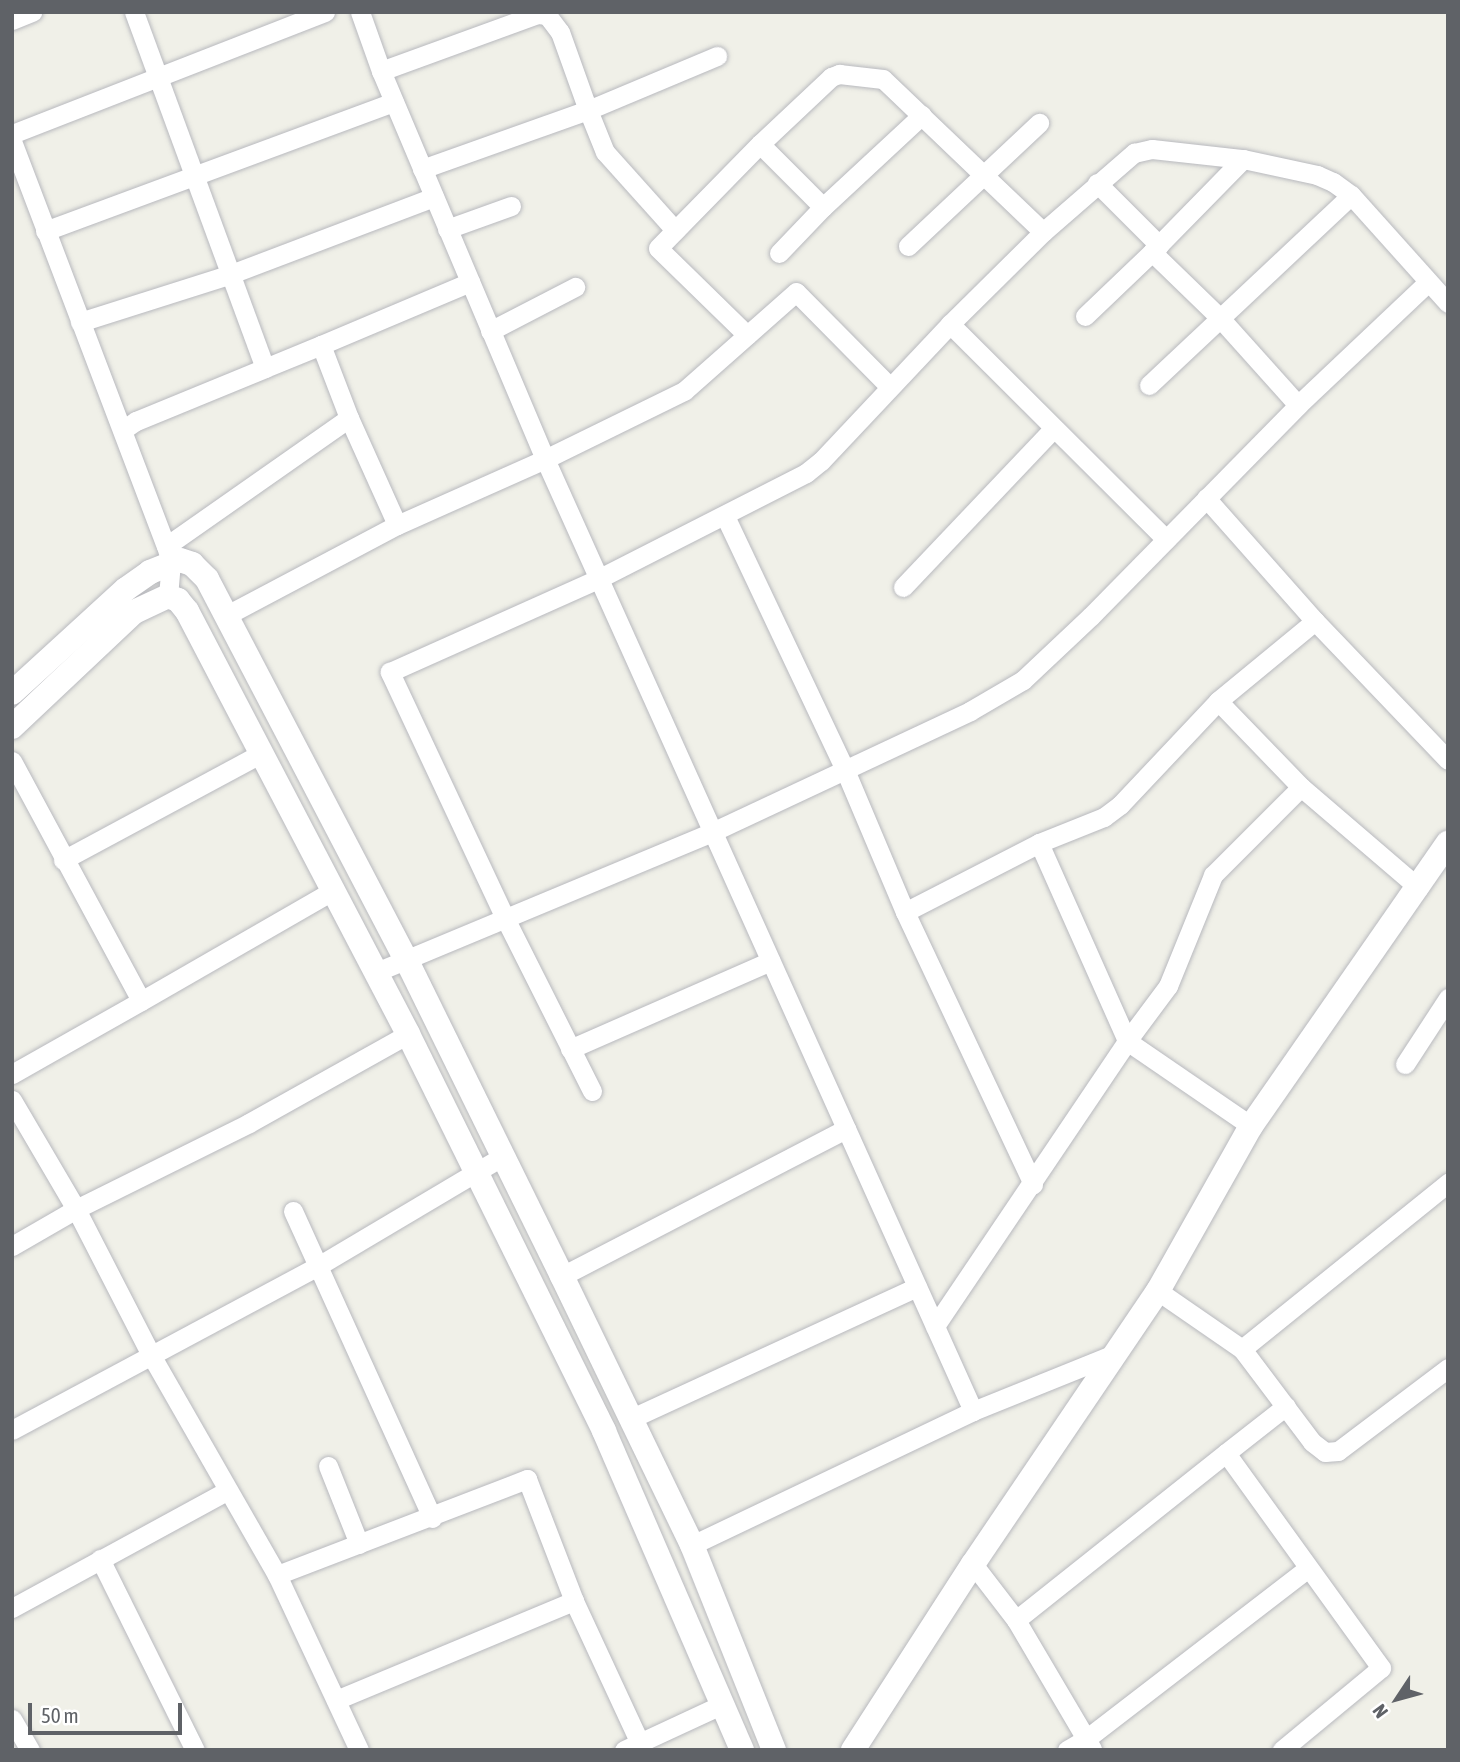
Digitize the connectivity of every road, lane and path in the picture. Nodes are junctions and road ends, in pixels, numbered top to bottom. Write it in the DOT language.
graph roads {
  1 [pos="32,12"];
  2 [pos="134,12"];
  3 [pos="326,12"];
  4 [pos="360,12"];
  5 [pos="12,20"];
  6 [pos="717,56"];
  7 [pos="382,71"];
  8 [pos="158,76"];
  9 [pos="394,102"];
  10 [pos="588,110"];
  11 [pos="922,115"];
  12 [pos="1040,122"];
  13 [pos="12,134"];
  14 [pos="12,141"];
  15 [pos="760,144"];
  16 [pos="1243,159"];
  17 [pos="422,169"];
  18 [pos="981,175"];
  19 [pos="195,177"];
  20 [pos="1097,183"];
  21 [pos="1351,195"];
  22 [pos="434,197"];
  23 [pos="512,206"];
  24 [pos="823,206"];
  25 [pos="447,229"];
  26 [pos="676,230"];
  27 [pos="45,231"];
  28 [pos="1044,232"];
  29 [pos="908,246"];
  30 [pos="1155,249"];
  31 [pos="779,253"];
  32 [pos="231,274"];
  33 [pos="470,282"];
  34 [pos="1428,282"];
  35 [pos="575,287"];
  36 [pos="1446,299"];
  37 [pos="1085,316"];
  38 [pos="1219,317"];
  39 [pos="80,322"];
  40 [pos="950,324"];
  41 [pos="490,331"];
  42 [pos="747,335"];
  43 [pos="321,345"];
  44 [pos="265,368"];
  45 [pos="1149,385"];
  46 [pos="889,386"];
  47 [pos="1298,405"];
  48 [pos="349,418"];
  49 [pos="1054,428"];
  50 [pos="123,430"];
  51 [pos="544,459"];
  52 [pos="1206,498"];
  53 [pos="724,516"];
  54 [pos="397,525"];
  55 [pos="1166,539"];
  56 [pos="169,554"];
  57 [pos="598,579"];
  58 [pos="904,587"];
  59 [pos="168,596"];
  60 [pos="227,615"];
  61 [pos="1315,621"];
  62 [pos="12,693"];
  63 [pos="1218,701"];
  64 [pos="12,727"];
  65 [pos="260,754"];
  66 [pos="1448,760"];
  67 [pos="12,761"];
  68 [pos="845,770"];
  69 [pos="1301,787"];
  70 [pos="712,832"];
  71 [pos="1039,844"];
  72 [pos="1446,851"];
  73 [pos="62,860"];
  74 [pos="1419,888"];
  75 [pos="334,890"];
  76 [pos="905,912"];
  77 [pos="505,918"];
  78 [pos="406,960"];
  79 [pos="770,961"];
  80 [pos="376,972"];
  81 [pos="1448,998"];
  82 [pos="141,1000"];
  83 [pos="408,1034"];
  84 [pos="1127,1041"];
  85 [pos="570,1049"];
  86 [pos="1405,1065"];
  87 [pos="12,1074"];
  88 [pos="592,1091"];
  89 [pos="12,1100"];
  90 [pos="1251,1126"];
  91 [pos="846,1129"];
  92 [pos="503,1156"];
  93 [pos="477,1171"];
  94 [pos="1448,1183"];
  95 [pos="1033,1184"];
  96 [pos="76,1209"];
  97 [pos="293,1211"];
  98 [pos="12,1246"];
  99 [pos="318,1266"];
  100 [pos="562,1276"];
  101 [pos="917,1287"];
  102 [pos="1158,1291"];
  103 [pos="935,1326"];
  104 [pos="1242,1349"];
  105 [pos="1114,1354"];
  106 [pos="151,1355"];
  107 [pos="1448,1368"];
  108 [pos="1286,1406"];
  109 [pos="973,1411"];
  110 [pos="630,1419"];
  111 [pos="12,1430"];
  112 [pos="1226,1453"];
  113 [pos="328,1466"];
  114 [pos="228,1490"];
  115 [pos="432,1518"];
  116 [pos="359,1544"];
  117 [pos="692,1545"];
  118 [pos="100,1559"];
  119 [pos="973,1564"];
  120 [pos="1308,1568"];
  121 [pos="276,1575"];
  122 [pos="574,1601"];
  123 [pos="12,1608"];
  124 [pos="1016,1620"];
  125 [pos="336,1700"];
  126 [pos="723,1704"];
  127 [pos="12,1719"];
  128 [pos="1089,1744"];
  129 [pos="632,1746"];
  130 [pos="30,1750"];
  131 [pos="195,1750"];
  132 [pos="359,1750"];
  133 [pos="742,1750"];
  134 [pos="775,1750"];
  135 [pos="853,1750"];
  136 [pos="1067,1750"];
  137 [pos="1282,1750"];
  1 -- 5 [label="street"];
  2 -- 8 [label="street"];
  3 -- 8 [label="street"];
  4 -- 7 [label="street"];
  6 -- 10 [label="street"];
  7 -- 9 [label="street"];
  7 -- 10 [label="street"];
  8 -- 13 [label="street"];
  8 -- 19 [label="street"];
  9 -- 17 [label="street"];
  9 -- 19 [label="street"];
  10 -- 17 [label="street"];
  10 -- 26 [label="street"];
  11 -- 15 [label="street"];
  11 -- 18 [label="street"];
  11 -- 24 [label="street"];
  12 -- 18 [label="street"];
  14 -- 27 [label="street"];
  15 -- 24 [label="street"];
  15 -- 26 [label="street"];
  16 -- 20 [label="street"];
  16 -- 21 [label="street"];
  16 -- 30 [label="street"];
  17 -- 22 [label="street"];
  18 -- 28 [label="street"];
  18 -- 29 [label="street"];
  19 -- 27 [label="street"];
  19 -- 32 [label="street"];
  20 -- 28 [label="street"];
  20 -- 30 [label="street"];
  21 -- 34 [label="street"];
  21 -- 38 [label="street"];
  22 -- 25 [label="street"];
  22 -- 32 [label="street"];
  23 -- 25 [label="street"];
  24 -- 31 [label="street"];
  25 -- 33 [label="street"];
  26 -- 42 [label="street"];
  27 -- 39 [label="street"];
  28 -- 40 [label="street"];
  30 -- 37 [label="street"];
  30 -- 38 [label="street"];
  32 -- 39 [label="street"];
  32 -- 44 [label="street"];
  33 -- 41 [label="street"];
  33 -- 43 [label="street"];
  34 -- 36 [label="street"];
  34 -- 47 [label="street"];
  35 -- 41 [label="street"];
  38 -- 45 [label="street"];
  38 -- 47 [label="street"];
  39 -- 50 [label="street"];
  40 -- 46 [label="street"];
  40 -- 49 [label="street"];
  41 -- 51 [label="street"];
  42 -- 46 [label="street"];
  42 -- 51 [label="street"];
  43 -- 44 [label="street"];
  43 -- 48 [label="street"];
  44 -- 50 [label="street"];
  46 -- 53 [label="street"];
  47 -- 52 [label="street"];
  48 -- 54 [label="street"];
  48 -- 56 [label="street"];
  49 -- 55 [label="street"];
  49 -- 58 [label="street"];
  50 -- 56 [label="street"];
  51 -- 54 [label="street"];
  51 -- 57 [label="street"];
  52 -- 55 [label="street"];
  52 -- 61 [label="street"];
  53 -- 57 [label="street"];
  53 -- 68 [label="street"];
  54 -- 60 [label="street"];
  55 -- 68 [label="street"];
  56 -- 59 [label="street"];
  56 -- 60 [label="street"];
  56 -- 62 [label="street"];
  57 -- 70 [label="street"];
  57 -- 77 [label="street"];
  59 -- 64 [label="street"];
  59 -- 65 [label="street"];
  60 -- 78 [label="street"];
  61 -- 63 [label="street"];
  61 -- 66 [label="street"];
  63 -- 69 [label="street"];
  63 -- 71 [label="street"];
  65 -- 73 [label="street"];
  65 -- 75 [label="street"];
  67 -- 73 [label="street"];
  68 -- 70 [label="street"];
  68 -- 76 [label="street"];
  69 -- 74 [label="street"];
  69 -- 84 [label="street"];
  70 -- 77 [label="street"];
  70 -- 79 [label="street"];
  71 -- 76 [label="street"];
  71 -- 84 [label="street"];
  72 -- 74 [label="street"];
  73 -- 82 [label="street"];
  74 -- 90 [label="street"];
  75 -- 80 [label="street"];
  75 -- 82 [label="street"];
  76 -- 95 [label="street"];
  77 -- 78 [label="street"];
  77 -- 85 [label="street"];
  78 -- 80 [label="street"];
  78 -- 92 [label="street"];
  79 -- 85 [label="street"];
  79 -- 91 [label="street"];
  80 -- 83 [label="street"];
  81 -- 86 [label="street"];
  82 -- 87 [label="street"];
  83 -- 93 [label="street"];
  83 -- 96 [label="street"];
  84 -- 90 [label="street"];
  84 -- 95 [label="street"];
  85 -- 88 [label="street"];
  89 -- 96 [label="street"];
  90 -- 102 [label="street"];
  91 -- 100 [label="street"];
  91 -- 101 [label="street"];
  92 -- 93 [label="street"];
  92 -- 100 [label="street"];
  93 -- 99 [label="street"];
  93 -- 126 [label="street"];
  94 -- 104 [label="street"];
  95 -- 103 [label="street"];
  96 -- 98 [label="street"];
  96 -- 106 [label="street"];
  97 -- 99 [label="street"];
  99 -- 106 [label="street"];
  99 -- 115 [label="street"];
  100 -- 110 [label="street"];
  101 -- 103 [label="street"];
  101 -- 110 [label="street"];
  102 -- 104 [label="street"];
  102 -- 105 [label="street"];
  103 -- 109 [label="street"];
  104 -- 108 [label="street"];
  105 -- 109 [label="street"];
  105 -- 119 [label="street"];
  106 -- 111 [label="street"];
  106 -- 114 [label="street"];
  107 -- 108 [label="street"];
  108 -- 112 [label="street"];
  109 -- 117 [label="street"];
  110 -- 117 [label="street"];
  112 -- 120 [label="street"];
  112 -- 124 [label="street"];
  113 -- 116 [label="street"];
  114 -- 118 [label="street"];
  114 -- 121 [label="street"];
  115 -- 116 [label="street"];
  115 -- 122 [label="street"];
  116 -- 121 [label="street"];
  117 -- 134 [label="street"];
  118 -- 123 [label="street"];
  118 -- 131 [label="street"];
  119 -- 124 [label="street"];
  119 -- 135 [label="street"];
  120 -- 128 [label="street"];
  120 -- 137 [label="street"];
  121 -- 125 [label="street"];
  122 -- 125 [label="street"];
  122 -- 129 [label="street"];
  124 -- 128 [label="street"];
  125 -- 132 [label="street"];
  126 -- 129 [label="street"];
  126 -- 133 [label="street"];
  127 -- 130 [label="street"];
  128 -- 136 [label="street"];
}
